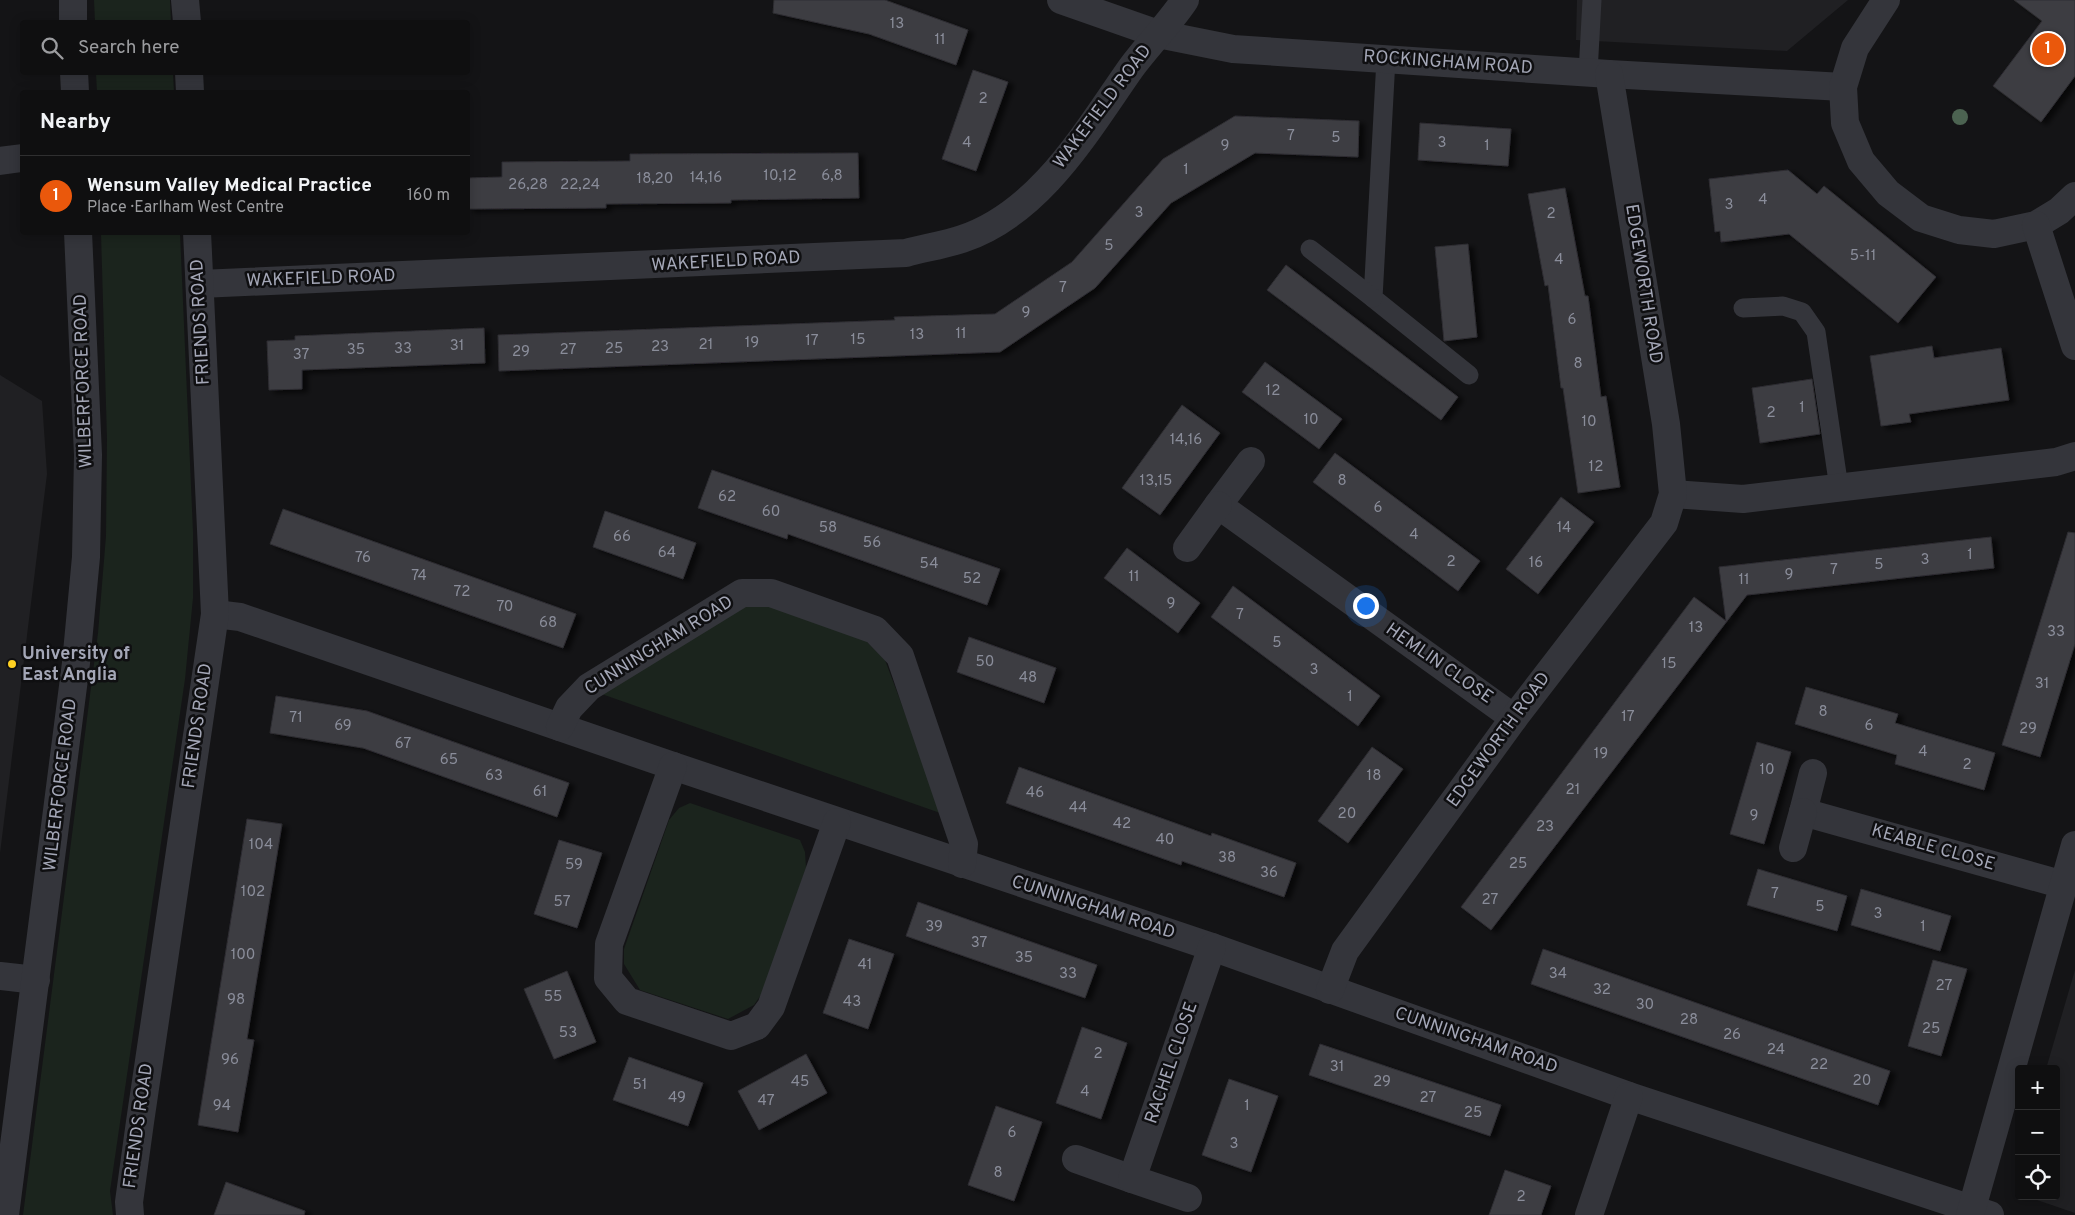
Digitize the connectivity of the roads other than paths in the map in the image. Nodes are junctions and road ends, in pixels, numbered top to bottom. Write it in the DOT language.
graph roads {
  1 [pos="73,0"];
  2 [pos="186,0"];
  3 [pos="1061,0"];
  4 [pos="1185,0"];
  5 [pos="1592,0"];
  6 [pos="1886,0"];
  7 [pos="73,20"];
  8 [pos="187,20"];
  9 [pos="1158,34"];
  10 [pos="1386,59"];
  11 [pos="1598,73"];
  12 [pos="74,75"];
  13 [pos="189,75"];
  14 [pos="1843,87"];
  15 [pos="74,90"];
  16 [pos="190,90"];
  17 [pos="20,158"];
  18 [pos="0,161"];
  19 [pos="2075,196"];
  20 [pos="2036,225"];
  21 [pos="78,235"];
  22 [pos="197,235"];
  23 [pos="1310,249"];
  24 [pos="200,284"];
  25 [pos="1373,298"];
  26 [pos="1742,308"];
  27 [pos="2075,346"];
  28 [pos="1469,375"];
  29 [pos="2075,456"];
  30 [pos="1251,461"];
  31 [pos="1839,488"];
  32 [pos="1673,494"];
  33 [pos="1218,506"];
  34 [pos="1187,548"];
  35 [pos="215,614"];
  36 [pos="1514,718"];
  37 [pos="560,728"];
  38 [pos="673,766"];
  39 [pos="1813,773"];
  40 [pos="1803,812"];
  41 [pos="837,822"];
  42 [pos="2075,844"];
  43 [pos="1793,848"];
  44 [pos="962,864"];
  45 [pos="2064,885"];
  46 [pos="1212,948"];
  47 [pos="0,976"];
  48 [pos="36,980"];
  49 [pos="1330,990"];
  50 [pos="1629,1096"];
  51 [pos="1076,1159"];
  52 [pos="1132,1179"];
  53 [pos="1188,1198"];
  54 [pos="1978,1213"];
  55 [pos="5,1215"];
  56 [pos="130,1215"];
  57 [pos="1589,1215"];
  1 -- 7 [label="street"];
  2 -- 8 [label="street"];
  3 -- 9 [label="street, ROCKINGHAM ROAD"];
  4 -- 9 [label="street, WAKEFIELD ROAD"];
  5 -- 11 [label="lane"];
  6 -- 14 [label="street"];
  9 -- 10 [label="street, ROCKINGHAM ROAD"];
  9 -- 24 [label="street, WAKEFIELD ROAD"];
  10 -- 11 [label="street, ROCKINGHAM ROAD"];
  10 -- 25 [label="lane"];
  11 -- 14 [label="street, ROCKINGHAM ROAD"];
  11 -- 32 [label="street, EDGEWORTH ROAD"];
  12 -- 15 [label="street"];
  13 -- 16 [label="street"];
  14 -- 20 [label="street"];
  17 -- 18 [label="street"];
  19 -- 20 [label="street"];
  20 -- 27 [label="street"];
  21 -- 48 [label="street, WILBERFORCE ROAD"];
  22 -- 24 [label="street, FRIENDS ROAD"];
  23 -- 25 [label="lane"];
  24 -- 35 [label="street, FRIENDS ROAD"];
  25 -- 28 [label="lane"];
  26 -- 31 [label="lane"];
  29 -- 31 [label="street"];
  30 -- 33 [label="street"];
  31 -- 32 [label="street"];
  32 -- 36 [label="street, EDGEWORTH ROAD"];
  33 -- 34 [label="street"];
  33 -- 36 [label="street, HEMLIN CLOSE"];
  35 -- 37 [label="street, CUNNINGHAM ROAD"];
  35 -- 56 [label="street, FRIENDS ROAD"];
  36 -- 49 [label="street, EDGEWORTH ROAD"];
  37 -- 38 [label="street, CUNNINGHAM ROAD"];
  37 -- 44 [label="street, CUNNINGHAM ROAD"];
  38 -- 41 [label="street, CUNNINGHAM ROAD"];
  38 -- 41 [label="street"];
  39 -- 40 [label="street"];
  40 -- 43 [label="street"];
  40 -- 45 [label="street, KEABLE CLOSE"];
  41 -- 44 [label="street, CUNNINGHAM ROAD"];
  42 -- 45 [label="street"];
  44 -- 46 [label="street, CUNNINGHAM ROAD"];
  45 -- 54 [label="street"];
  46 -- 49 [label="street, CUNNINGHAM ROAD"];
  46 -- 52 [label="street, RACHEL CLOSE"];
  47 -- 48 [label="street"];
  48 -- 55 [label="street, WILBERFORCE ROAD"];
  49 -- 50 [label="street, CUNNINGHAM ROAD"];
  50 -- 54 [label="street, CUNNINGHAM ROAD"];
  50 -- 57 [label="street"];
  51 -- 52 [label="street"];
  52 -- 53 [label="street"];
}
